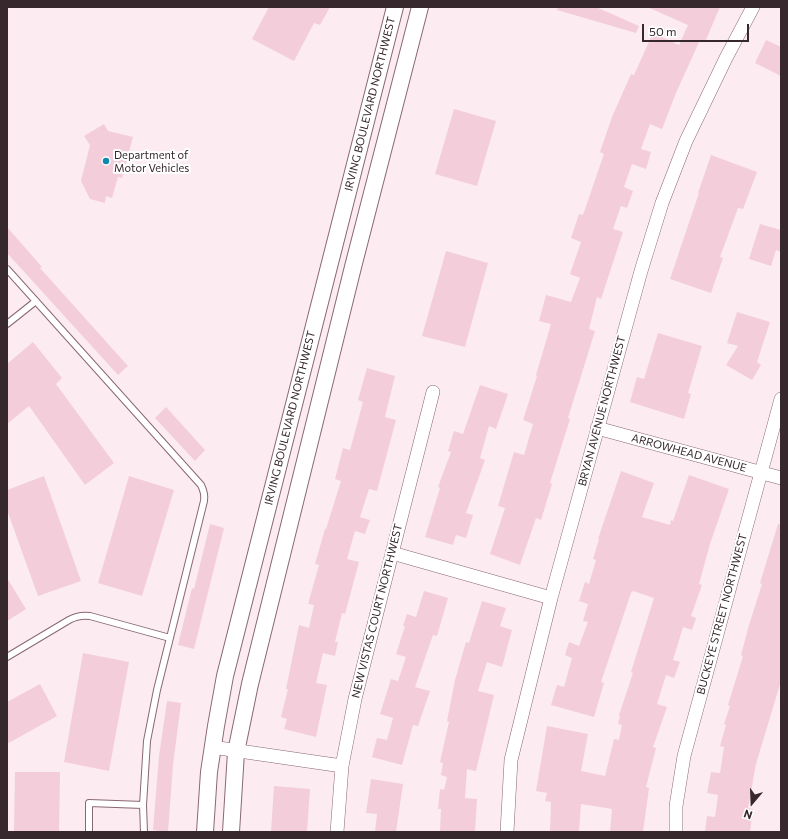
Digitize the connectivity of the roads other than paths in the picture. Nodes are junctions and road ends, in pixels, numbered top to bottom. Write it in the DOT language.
graph roads {
  1 [pos="395,7"];
  2 [pos="420,7"];
  3 [pos="753,7"];
  4 [pos="7,269"];
  5 [pos="36,301"];
  6 [pos="7,324"];
  7 [pos="432,392"];
  8 [pos="781,399"];
  9 [pos="597,428"];
  10 [pos="760,472"];
  11 [pos="781,478"];
  12 [pos="392,553"];
  13 [pos="551,598"];
  14 [pos="170,638"];
  15 [pos="7,657"];
  16 [pos="212,747"];
  17 [pos="236,752"];
  18 [pos="342,766"];
  19 [pos="143,805"];
  20 [pos="89,832"];
  21 [pos="144,832"];
  22 [pos="205,832"];
  23 [pos="231,832"];
  24 [pos="337,832"];
  25 [pos="507,832"];
  26 [pos="676,832"];
  1 -- 16 [label="street, IRVING BOULEVARD NORTHWEST"];
  2 -- 17 [label="street"];
  3 -- 9 [label="street, BRYAN AVENUE NORTHWEST"];
  4 -- 5 [label="lane"];
  5 -- 6 [label="lane"];
  5 -- 14 [label="lane"];
  7 -- 12 [label="street, NEW VISTAS COURT NORTHWEST"];
  8 -- 10 [label="street, BUCKEYE STREET NORTHWEST"];
  9 -- 10 [label="street, ARROWHEAD AVENUE"];
  9 -- 13 [label="street, BRYAN AVENUE NORTHWEST"];
  10 -- 11 [label="street, ARROWHEAD AVENUE"];
  10 -- 26 [label="street, BUCKEYE STREET NORTHWEST"];
  12 -- 13 [label="street"];
  12 -- 18 [label="street, NEW VISTAS COURT NORTHWEST"];
  13 -- 25 [label="street, BRYAN AVENUE NORTHWEST"];
  14 -- 15 [label="lane"];
  14 -- 19 [label="lane"];
  16 -- 17 [label="street"];
  16 -- 22 [label="street, IRVING BOULEVARD NORTHWEST"];
  17 -- 18 [label="street"];
  17 -- 23 [label="street"];
  18 -- 24 [label="street, NEW VISTAS COURT NORTHWEST"];
  19 -- 20 [label="lane"];
  19 -- 21 [label="lane"];
}
